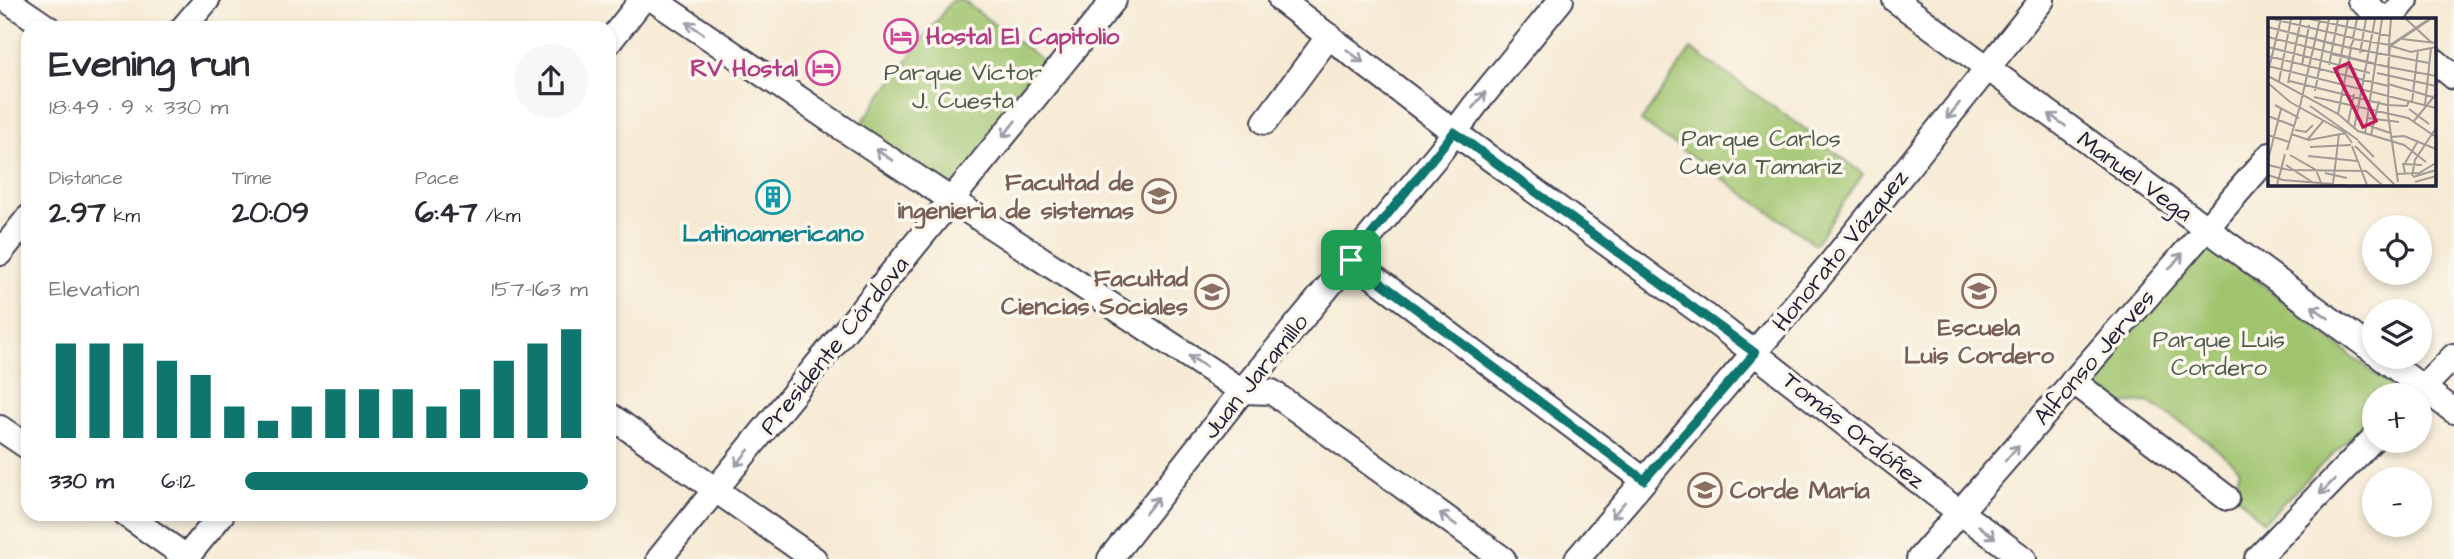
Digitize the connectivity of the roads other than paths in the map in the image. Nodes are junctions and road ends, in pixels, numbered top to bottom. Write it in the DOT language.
graph roads {
  1 [pos="8,0"];
  2 [pos="207,0"];
  3 [pos="642,0"];
  4 [pos="654,0"];
  5 [pos="1114,0"];
  6 [pos="1281,0"];
  7 [pos="1561,0"];
  8 [pos="1895,0"];
  9 [pos="2042,0"];
  10 [pos="2360,0"];
  11 [pos="2406,0"];
  12 [pos="2383,18"];
  13 [pos="2391,18"];
  14 [pos="38,21"];
  15 [pos="189,21"];
  16 [pos="616,32"];
  17 [pos="1329,36"];
  18 [pos="2436,62"];
  19 [pos="1987,68"];
  20 [pos="2454,77"];
  21 [pos="1265,122"];
  22 [pos="1454,132"];
  23 [pos="2268,157"];
  24 [pos="952,200"];
  25 [pos="21,227"];
  26 [pos="2205,228"];
  27 [pos="0,253"];
  28 [pos="1351,260"];
  29 [pos="2362,343"];
  30 [pos="1755,353"];
  31 [pos="2454,356"];
  32 [pos="2394,369"];
  33 [pos="2073,381"];
  34 [pos="2409,383"];
  35 [pos="2428,383"];
  36 [pos="1242,391"];
  37 [pos="2432,399"];
  38 [pos="2454,411"];
  39 [pos="616,420"];
  40 [pos="0,428"];
  41 [pos="21,442"];
  42 [pos="2362,451"];
  43 [pos="1644,480"];
  44 [pos="717,489"];
  45 [pos="2227,498"];
  46 [pos="1961,512"];
  47 [pos="135,521"];
  48 [pos="216,521"];
  49 [pos="187,558"];
  50 [pos="659,559"];
  51 [pos="814,559"];
  52 [pos="1110,559"];
  53 [pos="1503,559"];
  54 [pos="1577,559"];
  55 [pos="1919,559"];
  56 [pos="2024,559"];
  57 [pos="2258,559"];
  1 -- 14 [label="street"];
  2 -- 15 [label="street"];
  3 -- 16 [label="street"];
  24 -- 4 [label="street, one-way"];
  5 -- 24 [label="street, Presidente Córdova, one-way"];
  6 -- 17 [label="street, Tomás Ordóñez"];
  22 -- 7 [label="street, Juan Jaramillo, one-way"];
  8 -- 19 [label="street, Manuel Vega"];
  9 -- 19 [label="street, Honorato Vázquez"];
  10 -- 12 [label="street"];
  11 -- 13 [label="street"];
  17 -- 21 [label="street"];
  17 -- 22 [label="street, Tomás Ordóñez, one-way"];
  18 -- 20 [label="street"];
  26 -- 19 [label="street, Manuel Vega, one-way"];
  19 -- 30 [label="street, Honorato Vázquez, one-way"];
  22 -- 28 [label="street, Juan Jaramillo"];
  22 -- 30 [label="street, Tomás Ordóñez"];
  23 -- 26 [label="street, Alfonso Jerves"];
  36 -- 24 [label="street, one-way"];
  24 -- 44 [label="street, Presidente Córdova, one-way"];
  25 -- 27 [label="street"];
  29 -- 26 [label="street, Manuel Vega, one-way"];
  33 -- 26 [label="street, Alfonso Jerves, one-way"];
  28 -- 36 [label="street, Juan Jaramillo"];
  28 -- 43 [label="street"];
  30 -- 43 [label="street, Honorato Vázquez"];
  30 -- 46 [label="street, Tomás Ordóñez"];
  31 -- 35 [label="street"];
  32 -- 34 [label="street"];
  33 -- 45 [label="street"];
  46 -- 33 [label="street, Alfonso Jerves, one-way"];
  52 -- 36 [label="street, Juan Jaramillo, one-way"];
  53 -- 36 [label="street, one-way"];
  37 -- 38 [label="street"];
  39 -- 44 [label="street"];
  40 -- 41 [label="street"];
  42 -- 57 [label="street, one-way"];
  43 -- 54 [label="street, Honorato Vázquez, one-way"];
  44 -- 50 [label="street, Presidente Córdova"];
  44 -- 51 [label="street"];
  46 -- 55 [label="street, Alfonso Jerves"];
  46 -- 56 [label="street, Tomás Ordóñez, one-way"];
  47 -- 49 [label="street"];
  48 -- 49 [label="street"];
}
